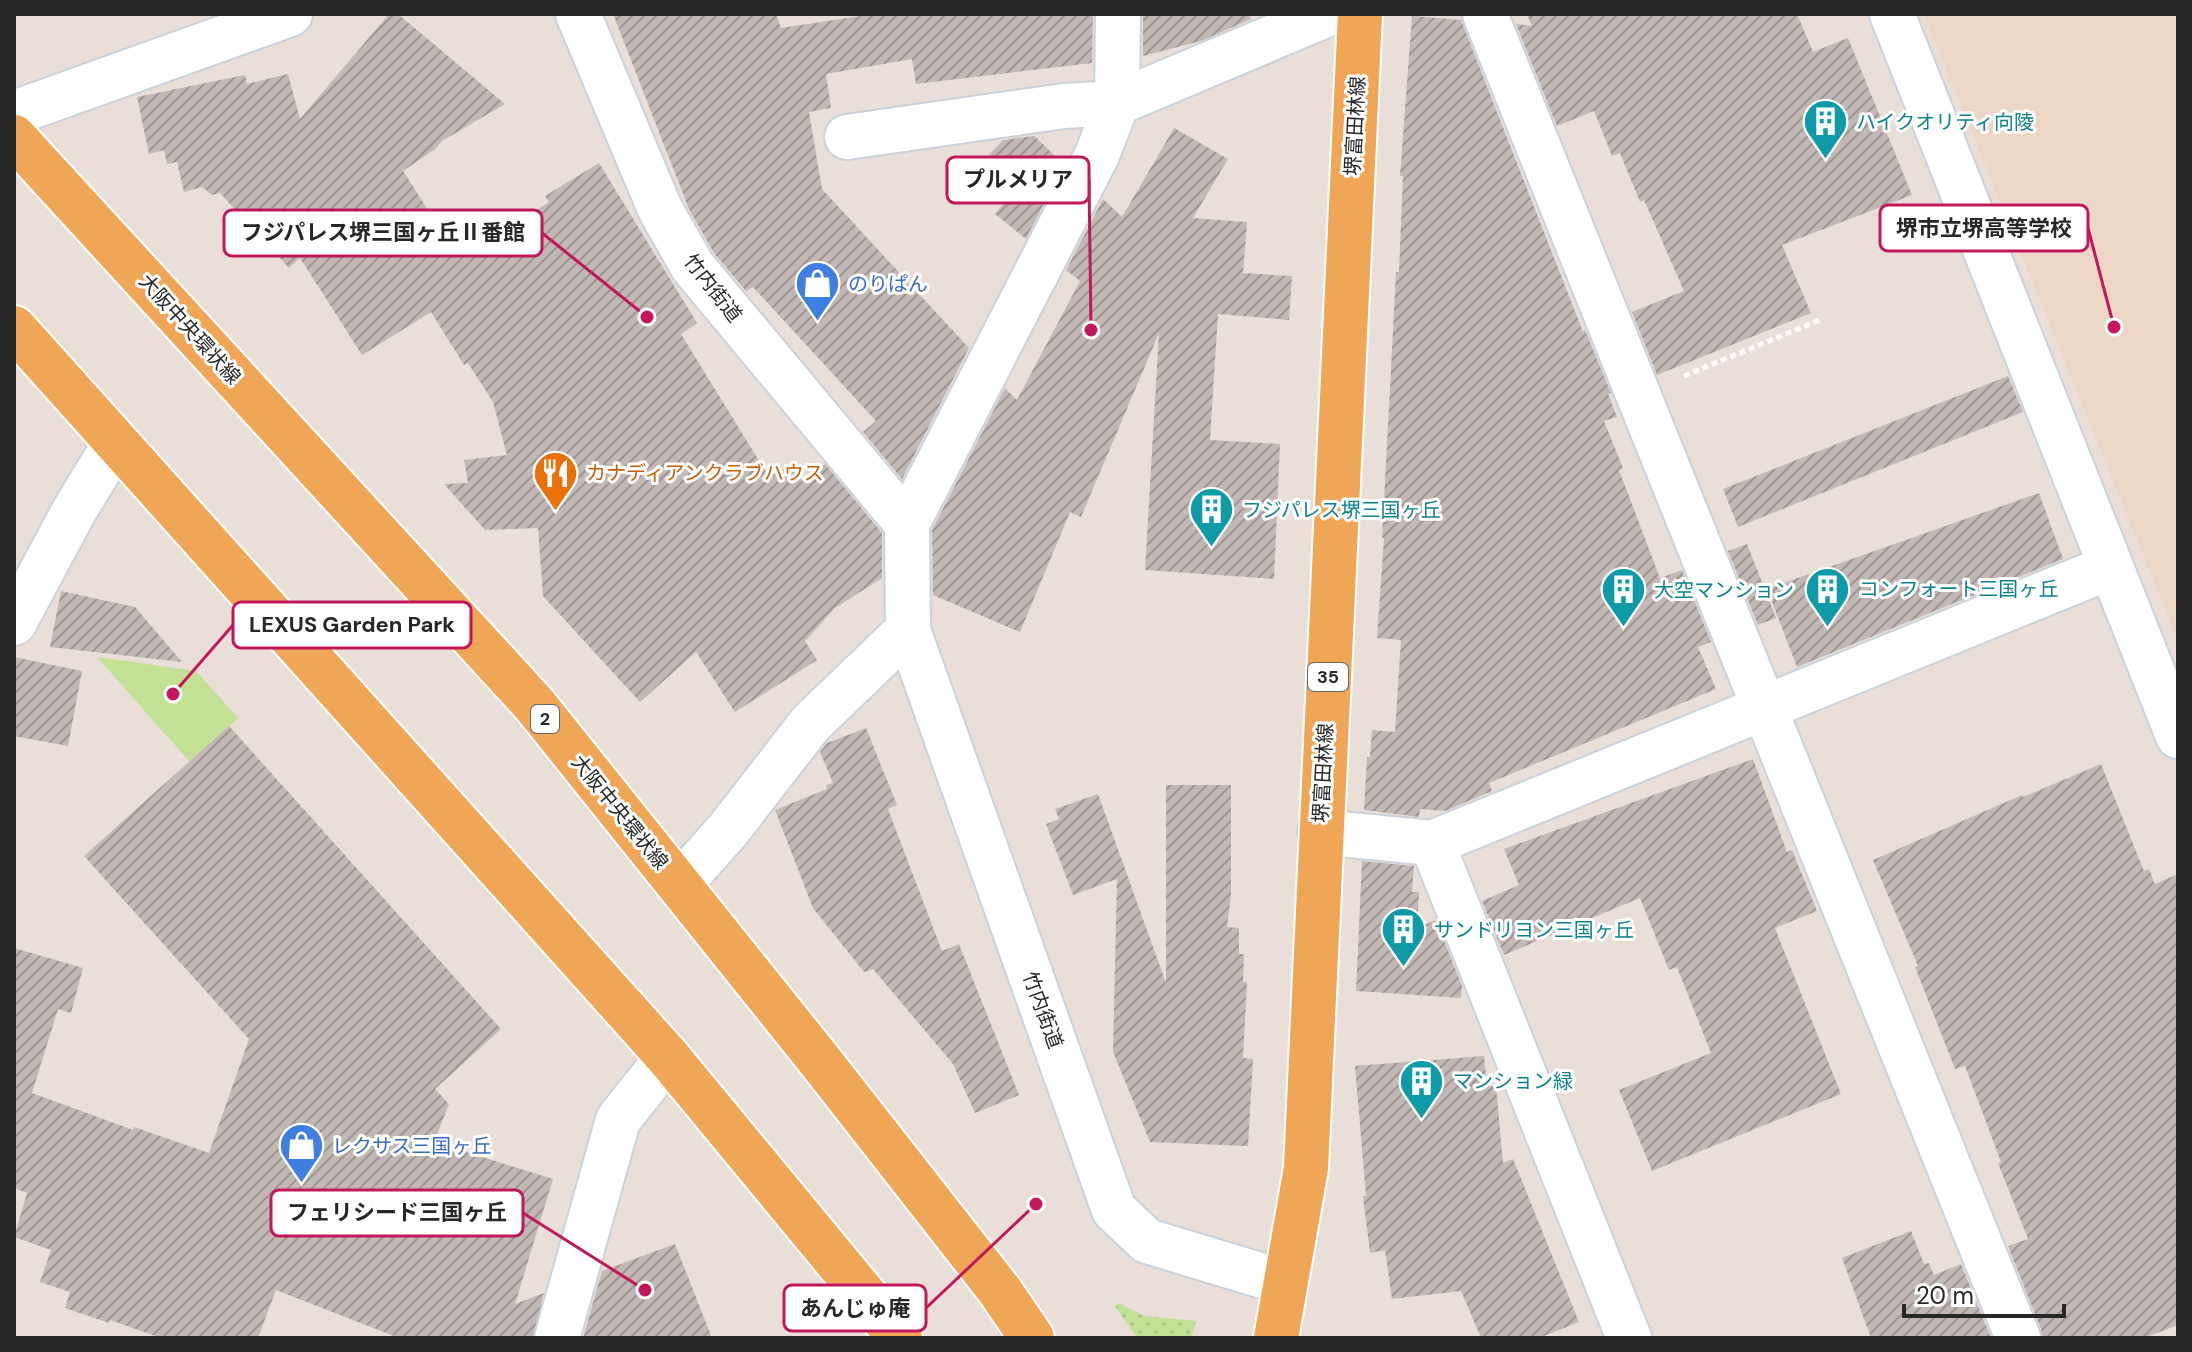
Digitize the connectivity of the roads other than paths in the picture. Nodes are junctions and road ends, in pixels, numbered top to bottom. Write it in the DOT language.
graph roads {
  1 [pos="290,14"];
  2 [pos="578,14"];
  3 [pos="1118,14"];
  4 [pos="1328,14"];
  5 [pos="1360,14"];
  6 [pos="1485,14"];
  7 [pos="1892,14"];
  8 [pos="1117,103"];
  9 [pos="14,113"];
  10 [pos="14,137"];
  11 [pos="847,137"];
  12 [pos="14,328"];
  13 [pos="116,442"];
  14 [pos="907,524"];
  15 [pos="2110,567"];
  16 [pos="14,623"];
  17 [pos="908,630"];
  18 [pos="1765,706"];
  19 [pos="2178,736"];
  20 [pos="1320,832"];
  21 [pos="1432,843"];
  22 [pos="679,885"];
  23 [pos="668,1057"];
  24 [pos="1286,1283"];
  25 [pos="557,1338"];
  26 [pos="900,1338"];
  27 [pos="1032,1338"];
  28 [pos="1276,1338"];
  29 [pos="1629,1338"];
  30 [pos="2018,1338"];
  1 -- 9 [label="street"];
  2 -- 14 [label="street, 竹内街道"];
  3 -- 8 [label="street"];
  4 -- 8 [label="street"];
  5 -- 20 [label="main road, 堺富田林線 / 35"];
  6 -- 18 [label="street"];
  7 -- 15 [label="street"];
  8 -- 11 [label="street"];
  8 -- 14 [label="street"];
  10 -- 22 [label="main road, 大阪中央環状線 / 2"];
  12 -- 13 [label="main road"];
  13 -- 16 [label="street"];
  13 -- 23 [label="main road"];
  14 -- 17 [label="street, 竹内街道"];
  15 -- 18 [label="street"];
  15 -- 19 [label="street"];
  17 -- 22 [label="street"];
  17 -- 24 [label="street, 竹内街道"];
  18 -- 21 [label="street"];
  18 -- 30 [label="street"];
  20 -- 21 [label="street"];
  20 -- 24 [label="main road, 堺富田林線 / 35"];
  21 -- 29 [label="street"];
  22 -- 27 [label="main road, 大阪中央環状線 / 2"];
  23 -- 25 [label="street"];
  23 -- 26 [label="main road"];
  24 -- 28 [label="main road, 堺富田林線 / 35"];
}
